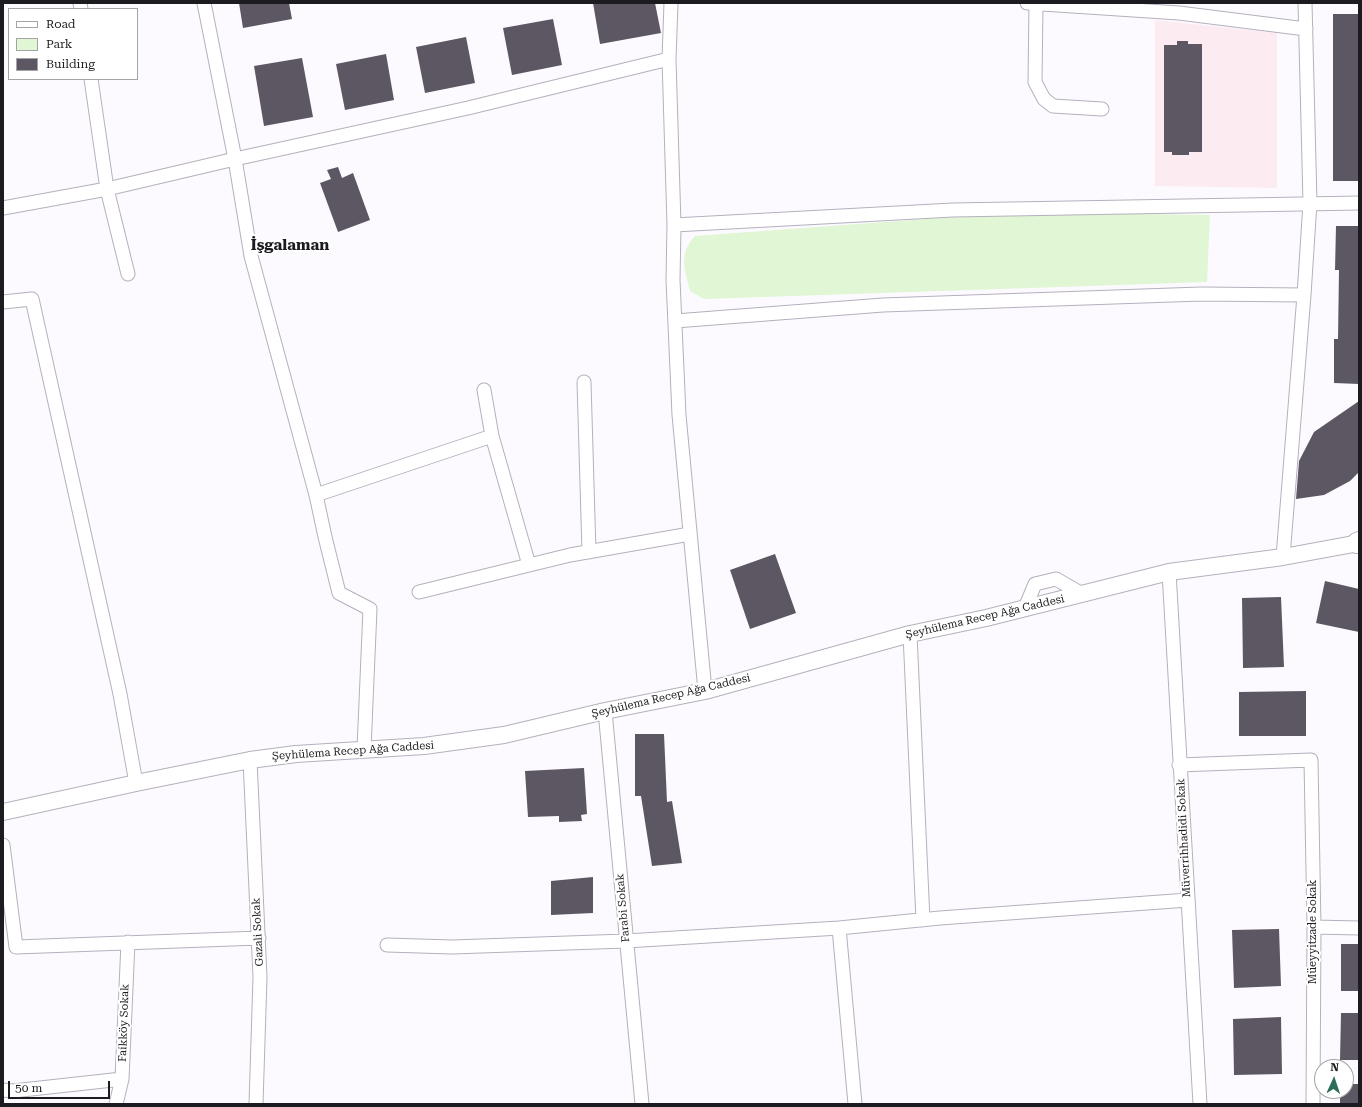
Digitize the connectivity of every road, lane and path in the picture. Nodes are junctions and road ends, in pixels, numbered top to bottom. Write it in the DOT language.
graph roads {
  1 [pos="204,3"];
  2 [pos="671,3"];
  3 [pos="1031,3"];
  4 [pos="1305,3"];
  5 [pos="1179,8"];
  6 [pos="1306,29"];
  7 [pos="669,59"];
  8 [pos="91,80"];
  9 [pos="1102,109"];
  10 [pos="235,159"];
  11 [pos="107,189"];
  12 [pos="1310,203"];
  13 [pos="1359,203"];
  14 [pos="3,208"];
  15 [pos="674,225"];
  16 [pos="128,274"];
  17 [pos="1304,295"];
  18 [pos="3,302"];
  19 [pos="675,321"];
  20 [pos="584,382"];
  21 [pos="484,390"];
  22 [pos="492,436"];
  23 [pos="316,495"];
  24 [pos="690,534"];
  25 [pos="1359,543"];
  26 [pos="589,552"];
  27 [pos="1283,557"];
  28 [pos="529,565"];
  29 [pos="1169,572"];
  30 [pos="418,592"];
  31 [pos="910,634"];
  32 [pos="705,691"];
  33 [pos="605,712"];
  34 [pos="364,749"];
  35 [pos="250,760"];
  36 [pos="1179,765"];
  37 [pos="136,783"];
  38 [pos="3,812"];
  39 [pos="3,845"];
  40 [pos="1188,900"];
  41 [pos="923,920"];
  42 [pos="1314,927"];
  43 [pos="839,928"];
  44 [pos="1359,928"];
  45 [pos="259,938"];
  46 [pos="626,941"];
  47 [pos="128,942"];
  48 [pos="387,945"];
  49 [pos="122,1079"];
  50 [pos="3,1090"];
  51 [pos="116,1104"];
  52 [pos="256,1104"];
  53 [pos="642,1104"];
  54 [pos="855,1104"];
  55 [pos="1200,1104"];
  56 [pos="1313,1104"];
  1 -- 10 [label="street"];
  2 -- 7 [label="street"];
  3 -- 5 [label="street"];
  3 -- 9 [label="street"];
  4 -- 6 [label="street"];
  5 -- 6 [label="street"];
  6 -- 12 [label="street"];
  7 -- 10 [label="street"];
  7 -- 15 [label="street"];
  8 -- 11 [label="street"];
  10 -- 11 [label="street"];
  10 -- 23 [label="street"];
  11 -- 14 [label="street"];
  11 -- 16 [label="street"];
  12 -- 13 [label="street"];
  12 -- 15 [label="street"];
  12 -- 17 [label="street"];
  15 -- 19 [label="street"];
  17 -- 19 [label="street"];
  17 -- 27 [label="street"];
  18 -- 37 [label="street"];
  19 -- 24 [label="street"];
  20 -- 26 [label="street"];
  21 -- 22 [label="street"];
  22 -- 23 [label="street"];
  22 -- 28 [label="street"];
  23 -- 34 [label="street"];
  24 -- 26 [label="street"];
  24 -- 32 [label="street"];
  25 -- 27 [label="street, Şeyhülema Recep Ağa Caddesi"];
  26 -- 28 [label="street"];
  27 -- 29 [label="street, Şeyhülema Recep Ağa Caddesi"];
  28 -- 30 [label="street"];
  29 -- 31 [label="street, Şeyhülema Recep Ağa Caddesi"];
  29 -- 36 [label="street, Müverrihhadidi Sokak"];
  31 -- 32 [label="street, Şeyhülema Recep Ağa Caddesi"];
  31 -- 41 [label="street"];
  32 -- 33 [label="street, Şeyhülema Recep Ağa Caddesi"];
  33 -- 34 [label="street, Şeyhülema Recep Ağa Caddesi"];
  33 -- 46 [label="street, Farabi Sokak"];
  34 -- 35 [label="street, Şeyhülema Recep Ağa Caddesi"];
  35 -- 37 [label="street, Şeyhülema Recep Ağa Caddesi"];
  35 -- 45 [label="street, Gazali Sokak"];
  36 -- 40 [label="street, Müverrihhadidi Sokak"];
  36 -- 42 [label="street, Müeyyitzade Sokak"];
  37 -- 38 [label="street, Şeyhülema Recep Ağa Caddesi"];
  39 -- 47 [label="street"];
  40 -- 41 [label="street"];
  40 -- 55 [label="street, Müverrihhadidi Sokak"];
  41 -- 43 [label="street"];
  42 -- 44 [label="street"];
  42 -- 56 [label="street, Müeyyitzade Sokak"];
  43 -- 46 [label="street"];
  43 -- 54 [label="street"];
  45 -- 47 [label="street"];
  45 -- 52 [label="street, Gazali Sokak"];
  46 -- 48 [label="street"];
  46 -- 53 [label="street, Farabi Sokak"];
  47 -- 49 [label="street, Faikköy Sokak"];
  49 -- 50 [label="street"];
  49 -- 51 [label="street, Faikköy Sokak"];
}
